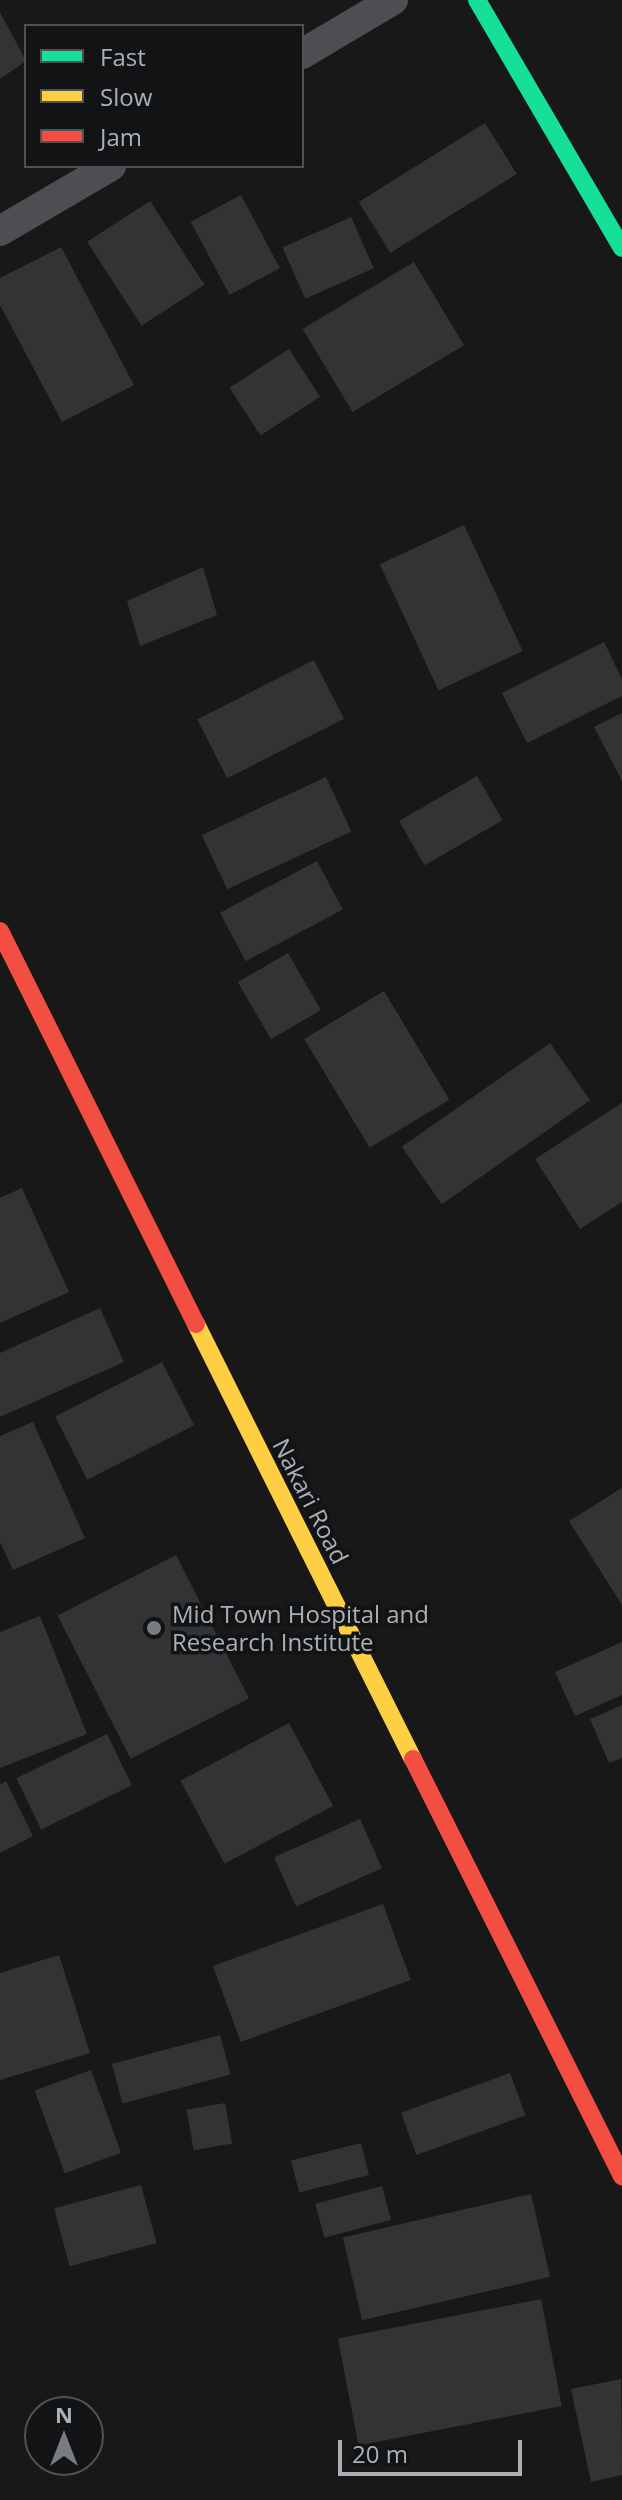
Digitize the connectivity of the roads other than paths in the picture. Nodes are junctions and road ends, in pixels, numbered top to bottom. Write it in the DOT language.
graph roads {
  1 [pos="393,0"];
  2 [pos="477,0"];
  3 [pos="304,53"];
  4 [pos="108,168"];
  5 [pos="0,231"];
  6 [pos="622,248"];
  7 [pos="0,931"];
  8 [pos="622,2177"];
  1 -- 3 [label="lane"];
  2 -- 6 [label="street"];
  4 -- 5 [label="lane"];
  7 -- 8 [label="street, Nakari Road"];
}
